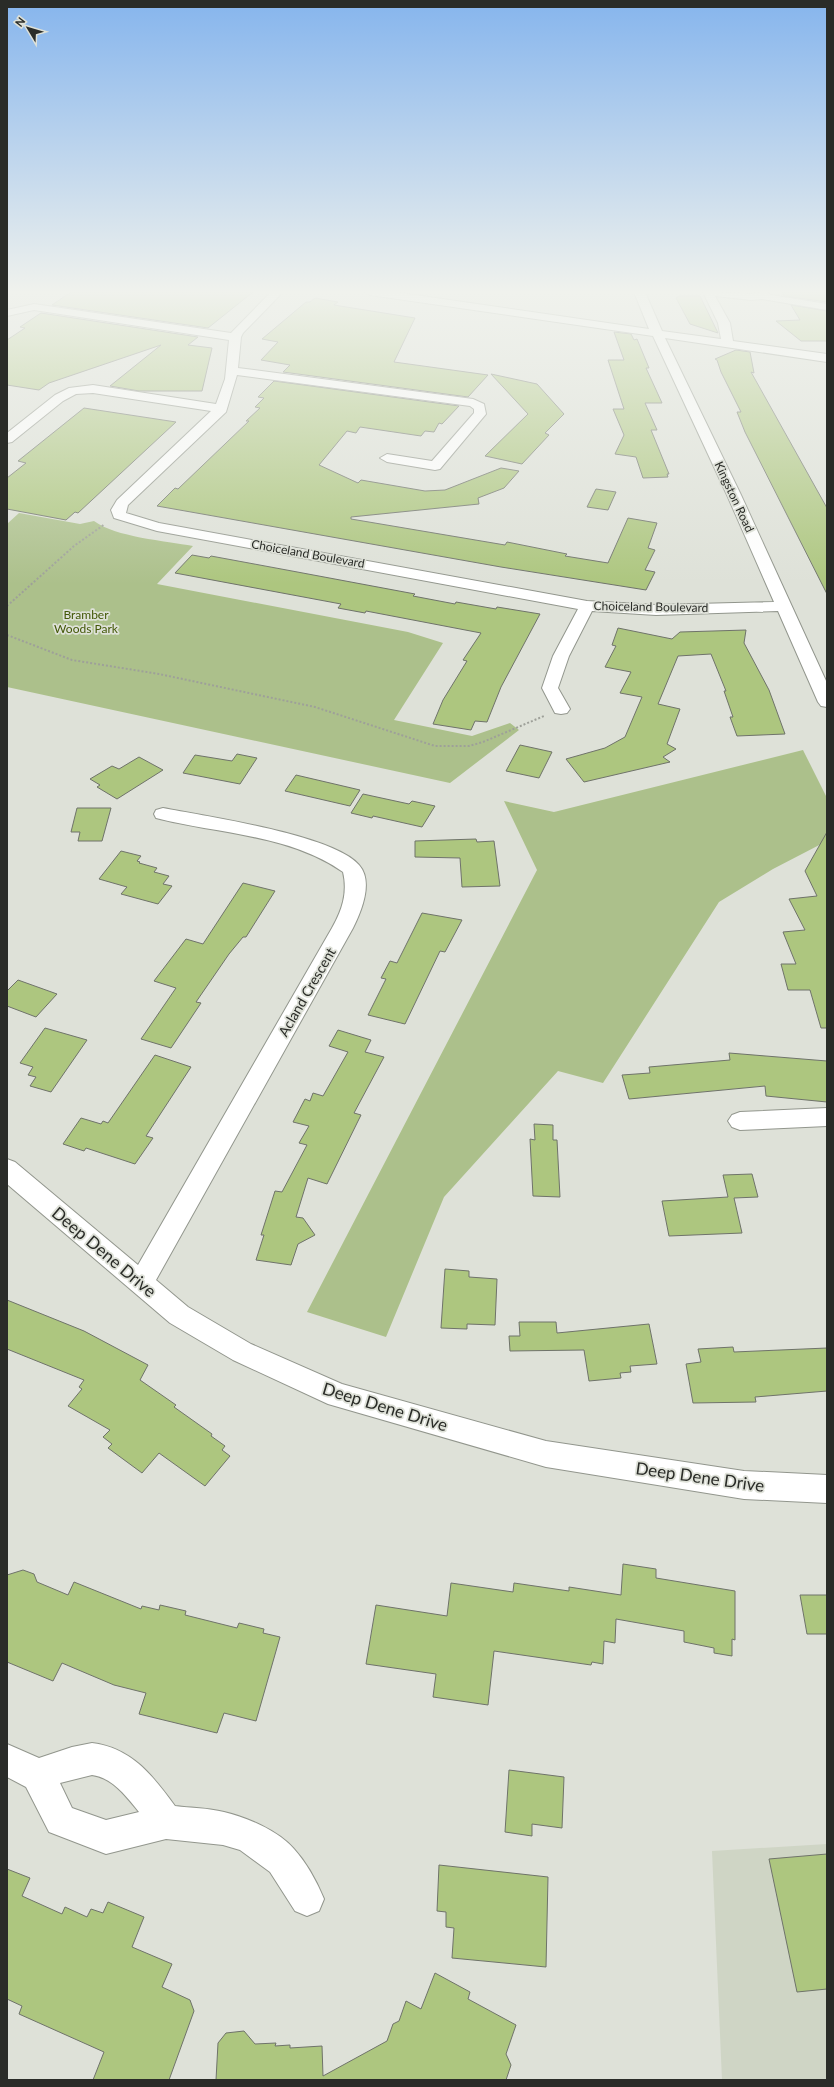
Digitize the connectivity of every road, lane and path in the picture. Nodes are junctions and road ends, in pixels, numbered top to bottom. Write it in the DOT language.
graph roads {
  1 [pos="89,389"];
  2 [pos="96,389"];
  3 [pos="227,389"];
  4 [pos="371,389"];
  5 [pos="684,389"];
  6 [pos="221,409"];
  7 [pos="7,439"];
  8 [pos="388,458"];
  9 [pos="119,515"];
  10 [pos="7,606"];
  11 [pos="587,606"];
  12 [pos="783,606"];
  13 [pos="7,635"];
  14 [pos="826,700"];
  15 [pos="561,709"];
  16 [pos="162,814"];
  17 [pos="827,1117"];
  18 [pos="740,1122"];
  19 [pos="7,1169"];
  20 [pos="141,1283"];
  21 [pos="827,1489"];
  22 [pos="7,1760"];
  23 [pos="38,1775"];
  24 [pos="166,1822"];
  25 [pos="307,1899"];
  1 -- 7 [label="street"];
  2 -- 6 [label="street"];
  3 -- 6 [label="street"];
  4 -- 8 [label="street"];
  5 -- 12 [label="street, Kingston Road"];
  6 -- 9 [label="street"];
  9 -- 10 [label="path"];
  9 -- 11 [label="street, Choiceland Boulevard"];
  11 -- 12 [label="street, Choiceland Boulevard"];
  11 -- 15 [label="street"];
  12 -- 14 [label="street, Kingston Road"];
  13 -- 15 [label="path"];
  16 -- 20 [label="street, Acland Crescent"];
  17 -- 18 [label="street"];
  19 -- 20 [label="street, Deep Dene Drive"];
  20 -- 21 [label="street, Deep Dene Drive"];
  22 -- 23 [label="street"];
  23 -- 24 [label="street"];
  23 -- 24 [label="street"];
  24 -- 25 [label="street"];
}
